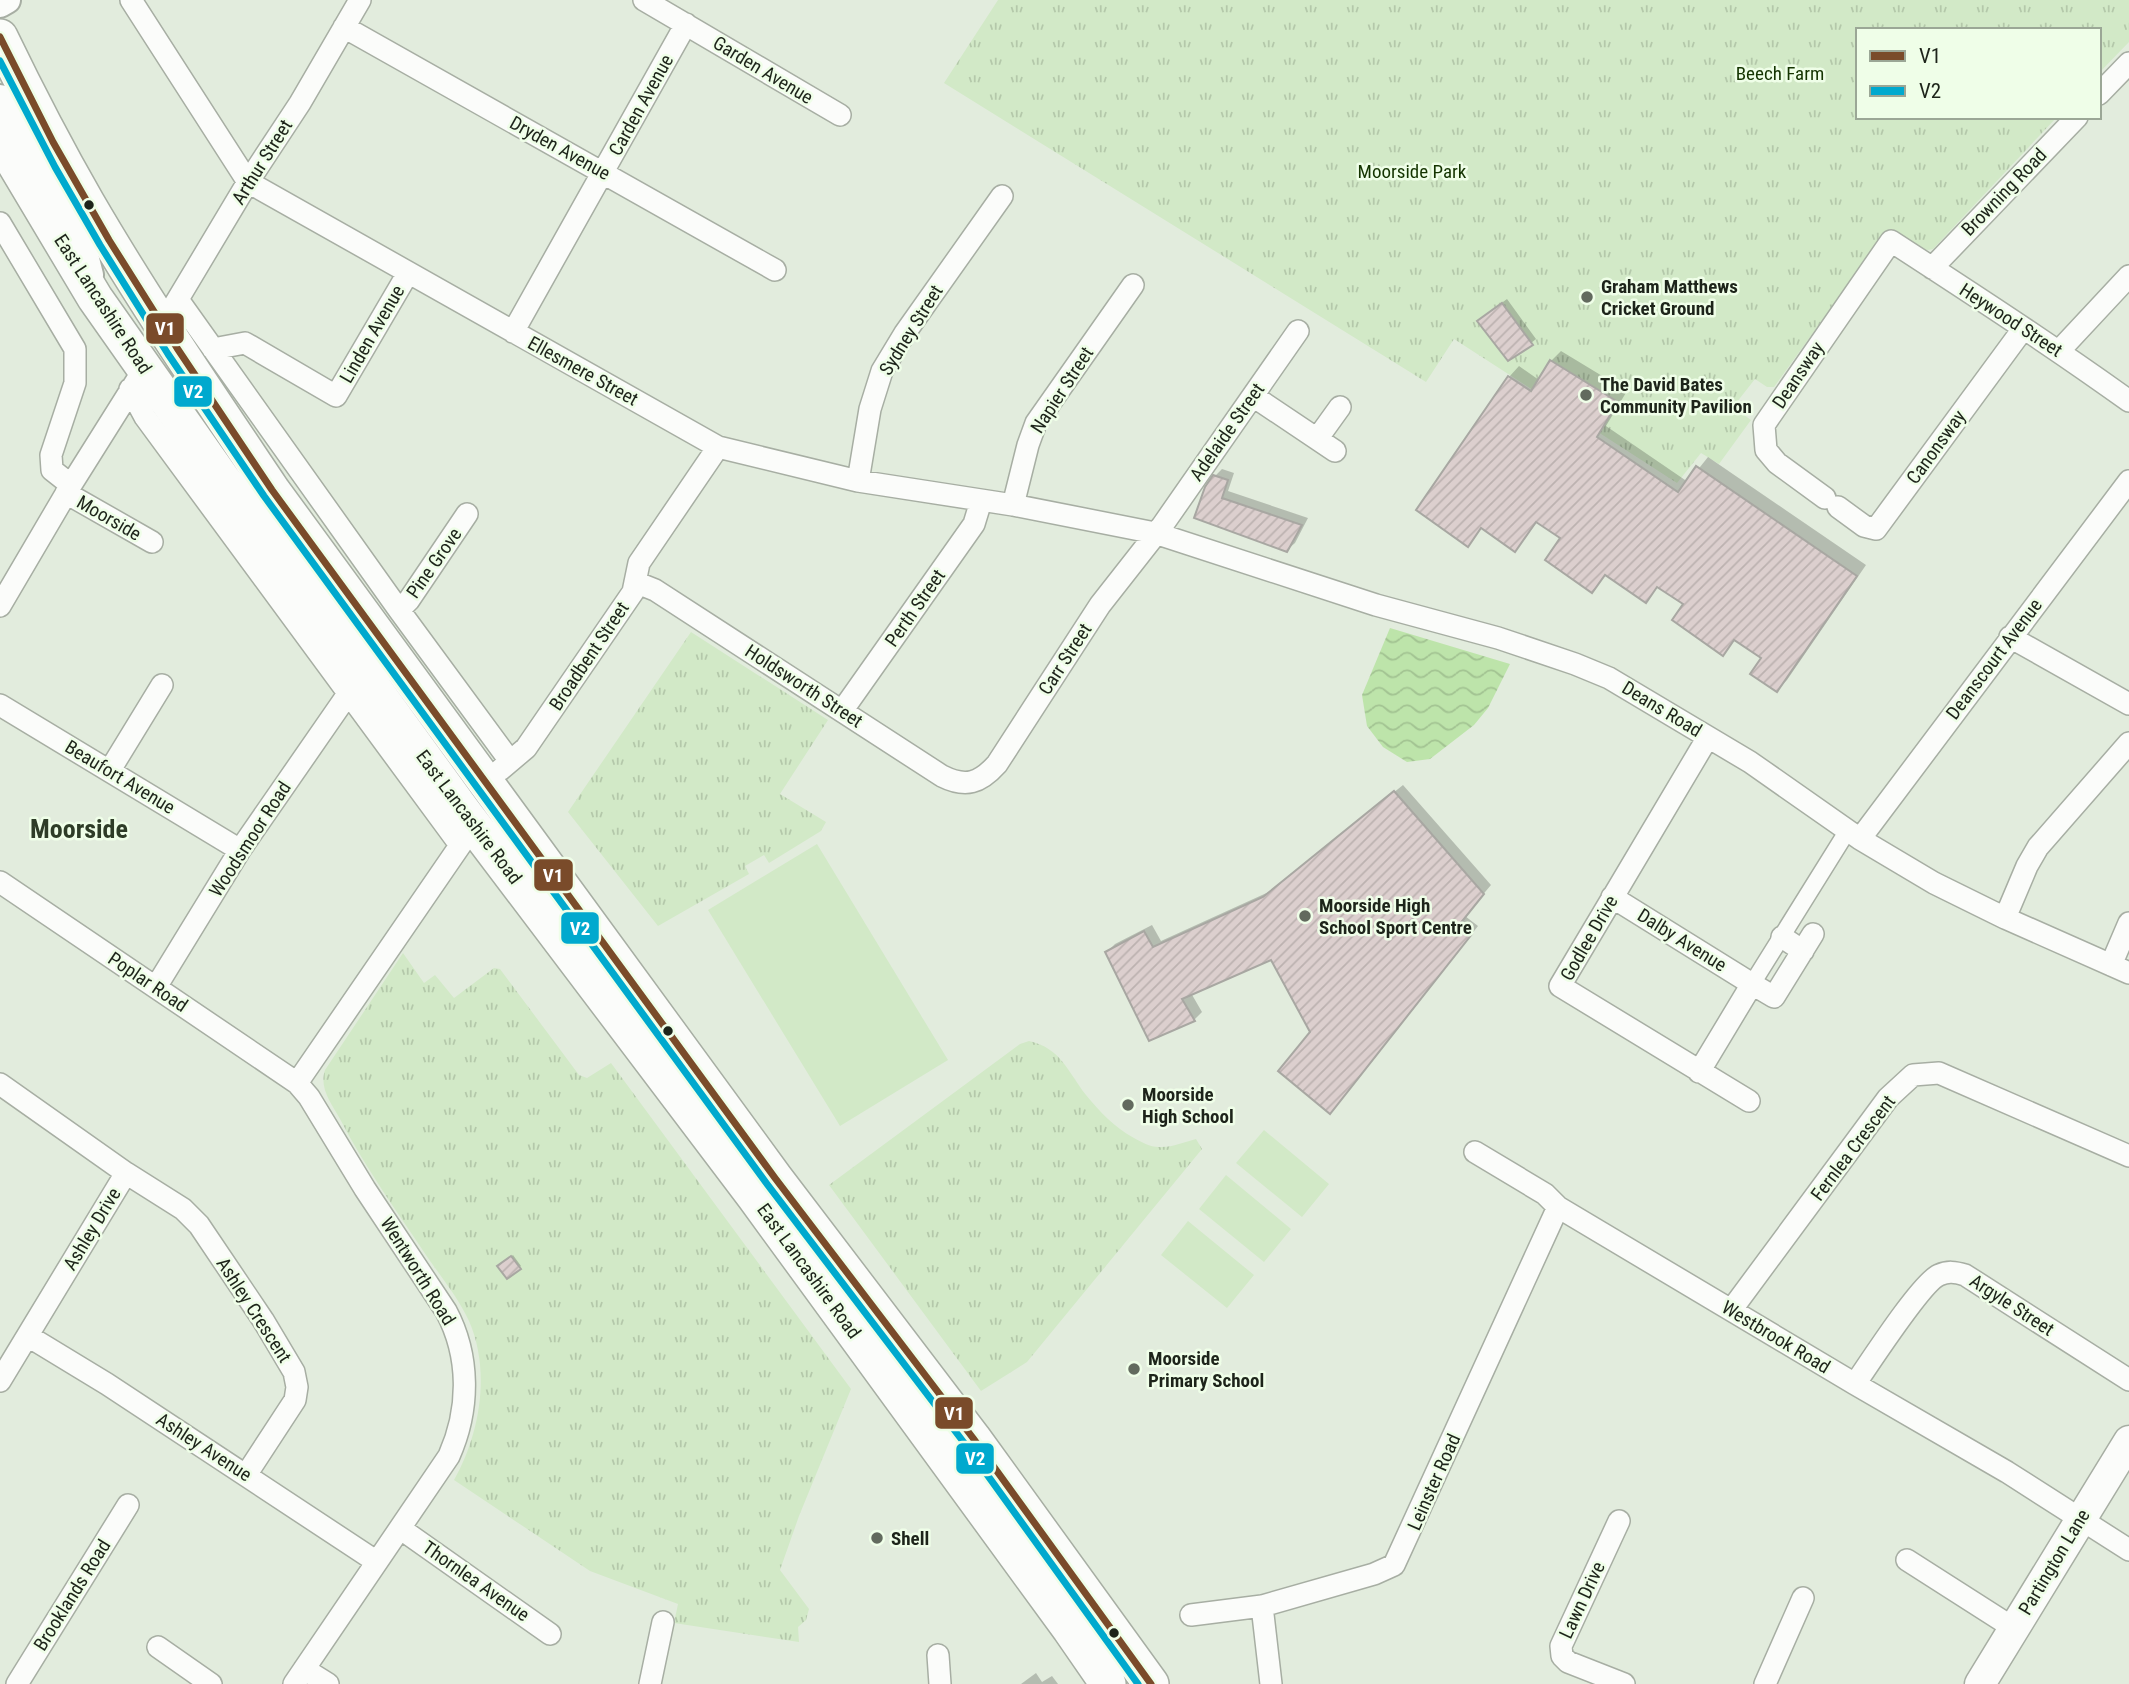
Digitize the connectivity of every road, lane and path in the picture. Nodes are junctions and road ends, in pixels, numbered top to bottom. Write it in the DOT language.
graph roads {
  1 [pos="8,0"];
  2 [pos="131,0"];
  3 [pos="360,0"];
  4 [pos="644,0"];
  5 [pos="0,4"];
  6 [pos="686,24"];
  7 [pos="344,27"];
  8 [pos="0,37"];
  9 [pos="2129,63"];
  10 [pos="2101,92"];
  11 [pos="0,97"];
  12 [pos="840,115"];
  13 [pos="2075,119"];
  14 [pos="0,139"];
  15 [pos="603,173"];
  16 [pos="248,182"];
  17 [pos="1002,195"];
  18 [pos="0,223"];
  19 [pos="1891,241"];
  20 [pos="1932,268"];
  21 [pos="775,270"];
  22 [pos="408,273"];
  23 [pos="2129,276"];
  24 [pos="1133,285"];
  25 [pos="95,298"];
  26 [pos="170,311"];
  27 [pos="2023,329"];
  28 [pos="1298,331"];
  29 [pos="513,332"];
  30 [pos="213,349"];
  31 [pos="2059,351"];
  32 [pos="139,381"];
  33 [pos="1253,396"];
  34 [pos="2129,401"];
  35 [pos="1340,407"];
  36 [pos="718,447"];
  37 [pos="858,481"];
  38 [pos="2129,481"];
  39 [pos="69,489"];
  40 [pos="981,501"];
  41 [pos="1831,503"];
  42 [pos="1013,505"];
  43 [pos="467,514"];
  44 [pos="1155,533"];
  45 [pos="152,542"];
  46 [pos="635,582"];
  47 [pos="0,606"];
  48 [pos="399,610"];
  49 [pos="2010,637"];
  50 [pos="162,685"];
  51 [pos="348,694"];
  52 [pos="2129,704"];
  53 [pos="0,705"];
  54 [pos="842,711"];
  55 [pos="1708,737"];
  56 [pos="2129,743"];
  57 [pos="110,770"];
  58 [pos="498,772"];
  59 [pos="974,783"];
  60 [pos="1854,834"];
  61 [pos="467,835"];
  62 [pos="240,850"];
  63 [pos="0,882"];
  64 [pos="1612,897"];
  65 [pos="2006,918"];
  66 [pos="2129,923"];
  67 [pos="1782,937"];
  68 [pos="2120,969"];
  69 [pos="1752,984"];
  70 [pos="156,987"];
  71 [pos="1699,1072"];
  72 [pos="297,1083"];
  73 [pos="0,1084"];
  74 [pos="1749,1101"];
  75 [pos="1475,1152"];
  76 [pos="2129,1156"];
  77 [pos="126,1173"];
  78 [pos="1559,1207"];
  79 [pos="1732,1309"];
  80 [pos="28,1336"];
  81 [pos="2129,1380"];
  82 [pos="0,1381"];
  83 [pos="1855,1384"];
  84 [pos="2129,1441"];
  85 [pos="246,1475"];
  86 [pos="128,1505"];
  87 [pos="2079,1519"];
  88 [pos="1619,1521"];
  89 [pos="401,1529"];
  90 [pos="2129,1550"];
  91 [pos="1907,1560"];
  92 [pos="377,1562"];
  93 [pos="1803,1598"];
  94 [pos="1262,1605"];
  95 [pos="1191,1615"];
  96 [pos="663,1622"];
  97 [pos="2015,1629"];
  98 [pos="550,1634"];
  99 [pos="158,1647"];
  100 [pos="938,1655"];
  101 [pos="299,1677"];
  102 [pos="17,1684"];
  103 [pos="211,1684"];
  104 [pos="328,1684"];
  105 [pos="650,1684"];
  106 [pos="940,1684"];
  107 [pos="1108,1684"];
  108 [pos="1151,1684"];
  109 [pos="1270,1684"];
  110 [pos="1624,1684"];
  111 [pos="1765,1684"];
  112 [pos="1980,1684"];
  1 -- 5 [label="street"];
  2 -- 16 [label="street, Ellesmere Street"];
  3 -- 7 [label="street, Arthur Street"];
  4 -- 6 [label="street, Garden Avenue"];
  6 -- 12 [label="street, Garden Avenue"];
  6 -- 15 [label="street, Carden Avenue"];
  7 -- 15 [label="street, Dryden Avenue"];
  7 -- 16 [label="street, Arthur Street"];
  8 -- 26 [label="highway, East Lancashire Road"];
  9 -- 10 [label="street"];
  11 -- 25 [label="street"];
  13 -- 20 [label="street, Browning Road"];
  14 -- 25 [label="highway, East Lancashire Road"];
  15 -- 21 [label="street, Dryden Avenue"];
  15 -- 29 [label="street, Carden Avenue"];
  16 -- 22 [label="street, Ellesmere Street"];
  16 -- 26 [label="street, Arthur Street"];
  17 -- 37 [label="street, Sydney Street"];
  18 -- 39 [label="street"];
  19 -- 20 [label="street, Heywood Street"];
  19 -- 41 [label="street, Deansway"];
  20 -- 27 [label="street, Heywood Street"];
  22 -- 29 [label="street, Ellesmere Street"];
  22 -- 30 [label="street, Linden Avenue"];
  23 -- 31 [label="street"];
  24 -- 42 [label="street, Napier Street"];
  25 -- 32 [label="highway, East Lancashire Road"];
  26 -- 30 [label="street"];
  26 -- 58 [label="highway, East Lancashire Road"];
  27 -- 31 [label="street, Heywood Street"];
  27 -- 41 [label="street, Canonsway"];
  28 -- 33 [label="street, Adelaide Street"];
  29 -- 36 [label="street, Ellesmere Street"];
  30 -- 48 [label="street"];
  31 -- 34 [label="street, Heywood Street"];
  32 -- 39 [label="street"];
  32 -- 51 [label="street"];
  32 -- 61 [label="highway, East Lancashire Road"];
  33 -- 35 [label="street"];
  33 -- 44 [label="street, Adelaide Street"];
  36 -- 37 [label="street, Ellesmere Street"];
  36 -- 46 [label="street, Broadbent Street"];
  37 -- 40 [label="street, Ellesmere Street"];
  38 -- 49 [label="street, Deanscourt Avenue"];
  39 -- 45 [label="street, Moorside"];
  39 -- 47 [label="street"];
  40 -- 42 [label="street, Ellesmere Street"];
  40 -- 54 [label="street, Perth Street"];
  42 -- 44 [label="street, Ellesmere Street"];
  43 -- 48 [label="street, Pine Grove"];
  44 -- 55 [label="street, Deans Road"];
  44 -- 59 [label="street, Carr Street"];
  46 -- 54 [label="street, Holdsworth Street"];
  46 -- 58 [label="street, Broadbent Street"];
  48 -- 58 [label="street"];
  49 -- 52 [label="street"];
  49 -- 60 [label="street, Deanscourt Avenue"];
  50 -- 57 [label="street"];
  51 -- 61 [label="street"];
  51 -- 62 [label="street, Woodsmoor Road"];
  53 -- 57 [label="street, Beaufort Avenue"];
  54 -- 59 [label="street, Holdsworth Street"];
  55 -- 60 [label="street, Deans Road"];
  55 -- 64 [label="street, Godlee Drive"];
  56 -- 65 [label="street"];
  57 -- 62 [label="street, Beaufort Avenue"];
  58 -- 108 [label="highway, East Lancashire Road"];
  60 -- 65 [label="street, Deans Road"];
  60 -- 67 [label="street"];
  61 -- 72 [label="street"];
  61 -- 107 [label="highway, East Lancashire Road"];
  62 -- 70 [label="street, Woodsmoor Road"];
  63 -- 70 [label="street, Poplar Road"];
  64 -- 69 [label="street, Dalby Avenue"];
  64 -- 71 [label="street, Godlee Drive"];
  65 -- 68 [label="street, Deans Road"];
  66 -- 68 [label="street"];
  67 -- 69 [label="street"];
  67 -- 69 [label="street"];
  69 -- 71 [label="street"];
  70 -- 72 [label="street, Poplar Road"];
  71 -- 74 [label="street, Godlee Drive"];
  72 -- 89 [label="street, Wentworth Road"];
  73 -- 77 [label="street, Ashley Drive"];
  75 -- 78 [label="street, Westbrook Road"];
  76 -- 79 [label="street, Fernlea Crescent"];
  77 -- 80 [label="street, Ashley Drive"];
  77 -- 85 [label="street, Ashley Crescent"];
  78 -- 79 [label="street, Westbrook Road"];
  78 -- 94 [label="street, Leinster Road"];
  79 -- 83 [label="street, Westbrook Road"];
  80 -- 82 [label="street, Ashley Drive"];
  80 -- 85 [label="street, Ashley Avenue"];
  81 -- 83 [label="street, Argyle Street"];
  83 -- 87 [label="street, Westbrook Road"];
  84 -- 87 [label="main road, Partington Lane"];
  85 -- 92 [label="street, Ashley Avenue"];
  86 -- 102 [label="street, Brooklands Road"];
  87 -- 90 [label="street, Westbrook Road"];
  87 -- 97 [label="main road, Partington Lane"];
  88 -- 110 [label="street, Lawn Drive"];
  89 -- 92 [label="street, Wentworth Road"];
  89 -- 98 [label="street, Thornlea Avenue"];
  91 -- 97 [label="street"];
  92 -- 101 [label="street, Wentworth Road"];
  93 -- 111 [label="street"];
  94 -- 95 [label="street, Leinster Road"];
  94 -- 109 [label="street"];
  96 -- 105 [label="street"];
  97 -- 112 [label="main road, Partington Lane"];
  99 -- 103 [label="street"];
  100 -- 106 [label="street"];
  101 -- 104 [label="street"];
}
